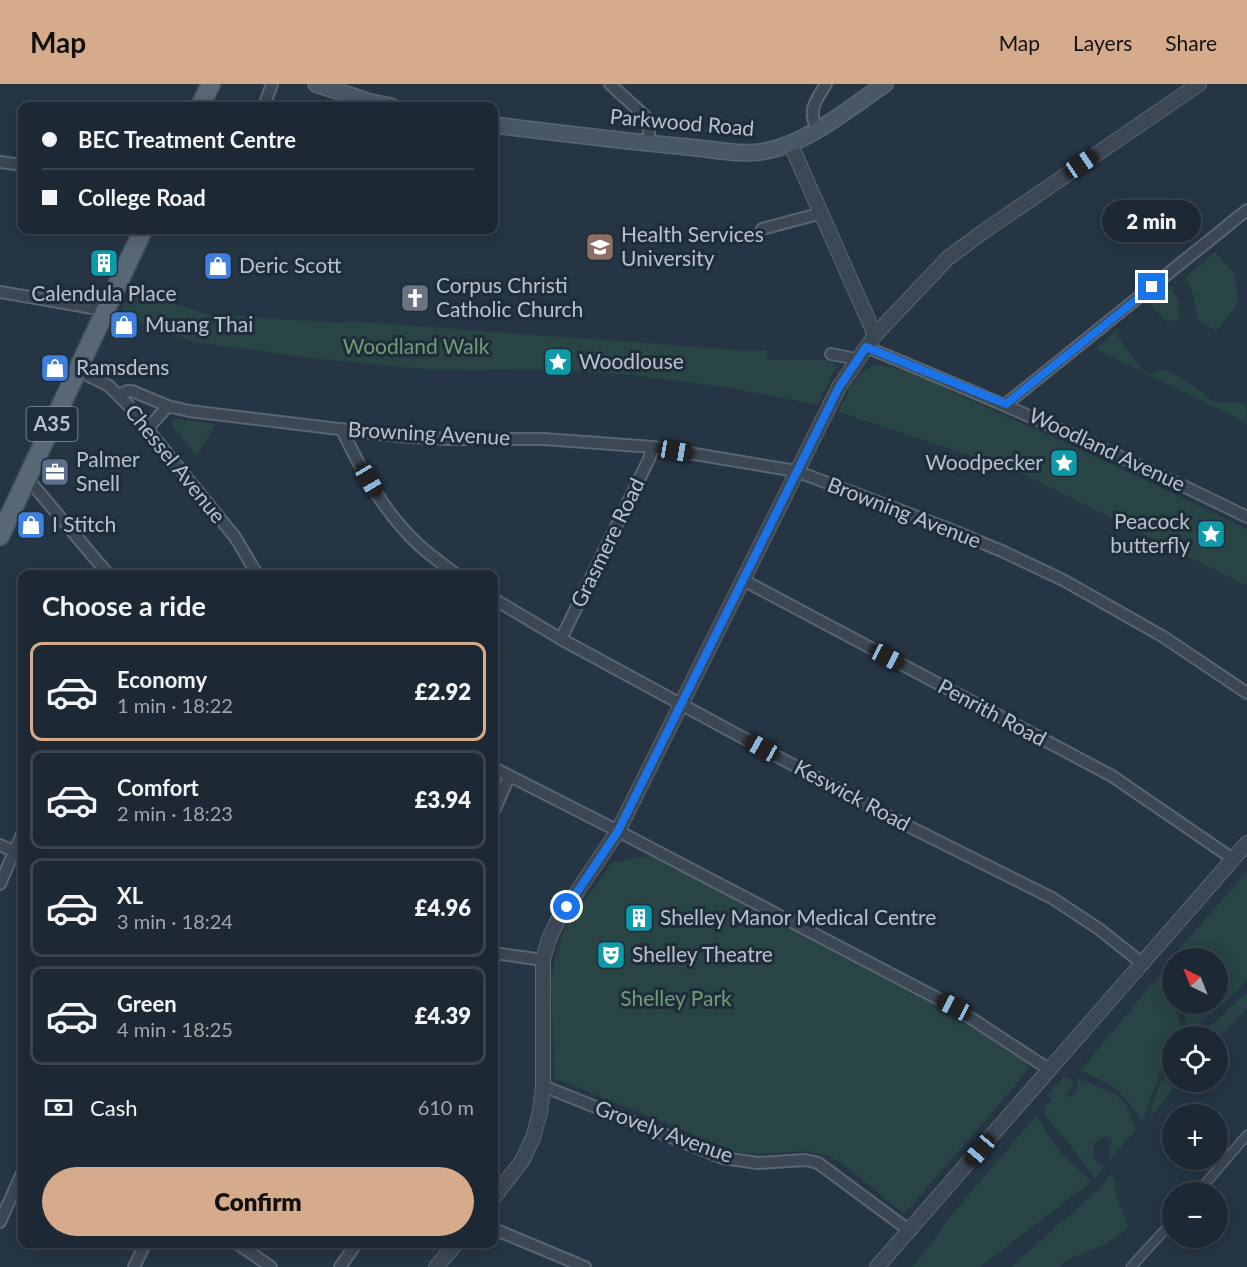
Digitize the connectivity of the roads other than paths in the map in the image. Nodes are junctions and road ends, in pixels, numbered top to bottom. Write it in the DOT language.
graph roads {
  1 [pos="211,84"];
  2 [pos="272,84"];
  3 [pos="316,84"];
  4 [pos="610,84"];
  5 [pos="826,84"];
  6 [pos="885,84"];
  7 [pos="1199,84"];
  8 [pos="202,102"];
  9 [pos="265,102"];
  10 [pos="364,102"];
  11 [pos="498,125"];
  12 [pos="817,129"];
  13 [pos="649,143"];
  14 [pos="790,143"];
  15 [pos="0,162"];
  16 [pos="18,164"];
  17 [pos="1247,210"];
  18 [pos="822,213"];
  19 [pos="762,229"];
  20 [pos="141,234"];
  21 [pos="0,292"];
  22 [pos="104,310"];
  23 [pos="875,335"];
  24 [pos="866,347"];
  25 [pos="831,354"];
  26 [pos="856,359"];
  27 [pos="77,370"];
  28 [pos="119,394"];
  29 [pos="1006,404"];
  30 [pos="168,406"];
  31 [pos="148,428"];
  32 [pos="342,430"];
  33 [pos="653,447"];
  34 [pos="796,471"];
  35 [pos="27,478"];
  36 [pos="1247,517"];
  37 [pos="1,532"];
  38 [pos="105,570"];
  39 [pos="255,570"];
  40 [pos="451,570"];
  41 [pos="743,580"];
  42 [pos="498,601"];
  43 [pos="561,639"];
  44 [pos="1247,693"];
  45 [pos="682,705"];
  46 [pos="498,770"];
  47 [pos="509,777"];
  48 [pos="498,802"];
  49 [pos="618,831"];
  50 [pos="1247,843"];
  51 [pos="0,845"];
  52 [pos="18,853"];
  53 [pos="18,855"];
  54 [pos="1233,859"];
  55 [pos="0,884"];
  56 [pos="498,954"];
  57 [pos="543,960"];
  58 [pos="1143,964"];
  59 [pos="1050,1070"];
  60 [pos="543,1086"];
  61 [pos="1247,1135"];
  62 [pos="18,1182"];
  63 [pos="1207,1182"];
  64 [pos="498,1192"];
  65 [pos="0,1222"];
  66 [pos="498,1231"];
  67 [pos="910,1232"];
  68 [pos="1162,1233"];
  69 [pos="143,1248"];
  70 [pos="244,1248"];
  71 [pos="353,1248"];
  72 [pos="453,1248"];
  73 [pos="134,1267"];
  74 [pos="271,1267"];
  75 [pos="340,1267"];
  76 [pos="436,1267"];
  77 [pos="585,1267"];
  78 [pos="877,1267"];
  79 [pos="1131,1267"];
  1 -- 8 [label="main road"];
  2 -- 9 [label="street"];
  3 -- 10 [label="main road"];
  4 -- 13 [label="street"];
  5 -- 12 [label="street"];
  6 -- 12 [label="main road, Parkwood Road"];
  7 -- 23 [label="street"];
  11 -- 13 [label="main road, Parkwood Road"];
  12 -- 14 [label="main road, Parkwood Road"];
  13 -- 14 [label="main road, Parkwood Road"];
  14 -- 18 [label="street"];
  15 -- 16 [label="street"];
  17 -- 29 [label="street"];
  18 -- 19 [label="street"];
  18 -- 23 [label="street"];
  20 -- 22 [label="main road, A35"];
  21 -- 22 [label="street"];
  22 -- 27 [label="main road, A35"];
  23 -- 24 [label="street"];
  24 -- 26 [label="street"];
  24 -- 29 [label="street, Woodland Avenue"];
  25 -- 26 [label="street"];
  26 -- 34 [label="street"];
  27 -- 28 [label="street, Chessel Avenue"];
  27 -- 35 [label="main road, A35"];
  28 -- 30 [label="street, Browning Avenue"];
  28 -- 31 [label="street, Chessel Avenue"];
  29 -- 36 [label="street, Woodland Avenue"];
  30 -- 31 [label="street"];
  30 -- 32 [label="street, Browning Avenue"];
  31 -- 39 [label="street, Chessel Avenue"];
  32 -- 33 [label="street, Browning Avenue"];
  32 -- 40 [label="street"];
  33 -- 34 [label="street, Browning Avenue"];
  33 -- 43 [label="street, Grasmere Road"];
  34 -- 41 [label="street"];
  34 -- 44 [label="street, Browning Avenue"];
  35 -- 37 [label="main road, A35"];
  35 -- 38 [label="street"];
  41 -- 45 [label="street"];
  41 -- 54 [label="street, Penrith Road"];
  42 -- 43 [label="street, Keswick Road"];
  43 -- 45 [label="street, Keswick Road"];
  45 -- 49 [label="street"];
  45 -- 58 [label="street, Keswick Road"];
  46 -- 47 [label="street"];
  47 -- 48 [label="street"];
  47 -- 49 [label="street"];
  49 -- 57 [label="street"];
  49 -- 59 [label="street"];
  50 -- 54 [label="street"];
  51 -- 52 [label="street"];
  53 -- 55 [label="street"];
  54 -- 58 [label="street"];
  56 -- 57 [label="street"];
  57 -- 60 [label="street"];
  58 -- 59 [label="street"];
  59 -- 67 [label="street"];
  60 -- 64 [label="street"];
  60 -- 67 [label="street, Grovely Avenue"];
  61 -- 63 [label="street"];
  62 -- 65 [label="street"];
  66 -- 77 [label="street"];
  67 -- 78 [label="street"];
  68 -- 79 [label="street"];
  69 -- 73 [label="street"];
  70 -- 74 [label="street"];
  71 -- 75 [label="street"];
  72 -- 76 [label="street"];
}
